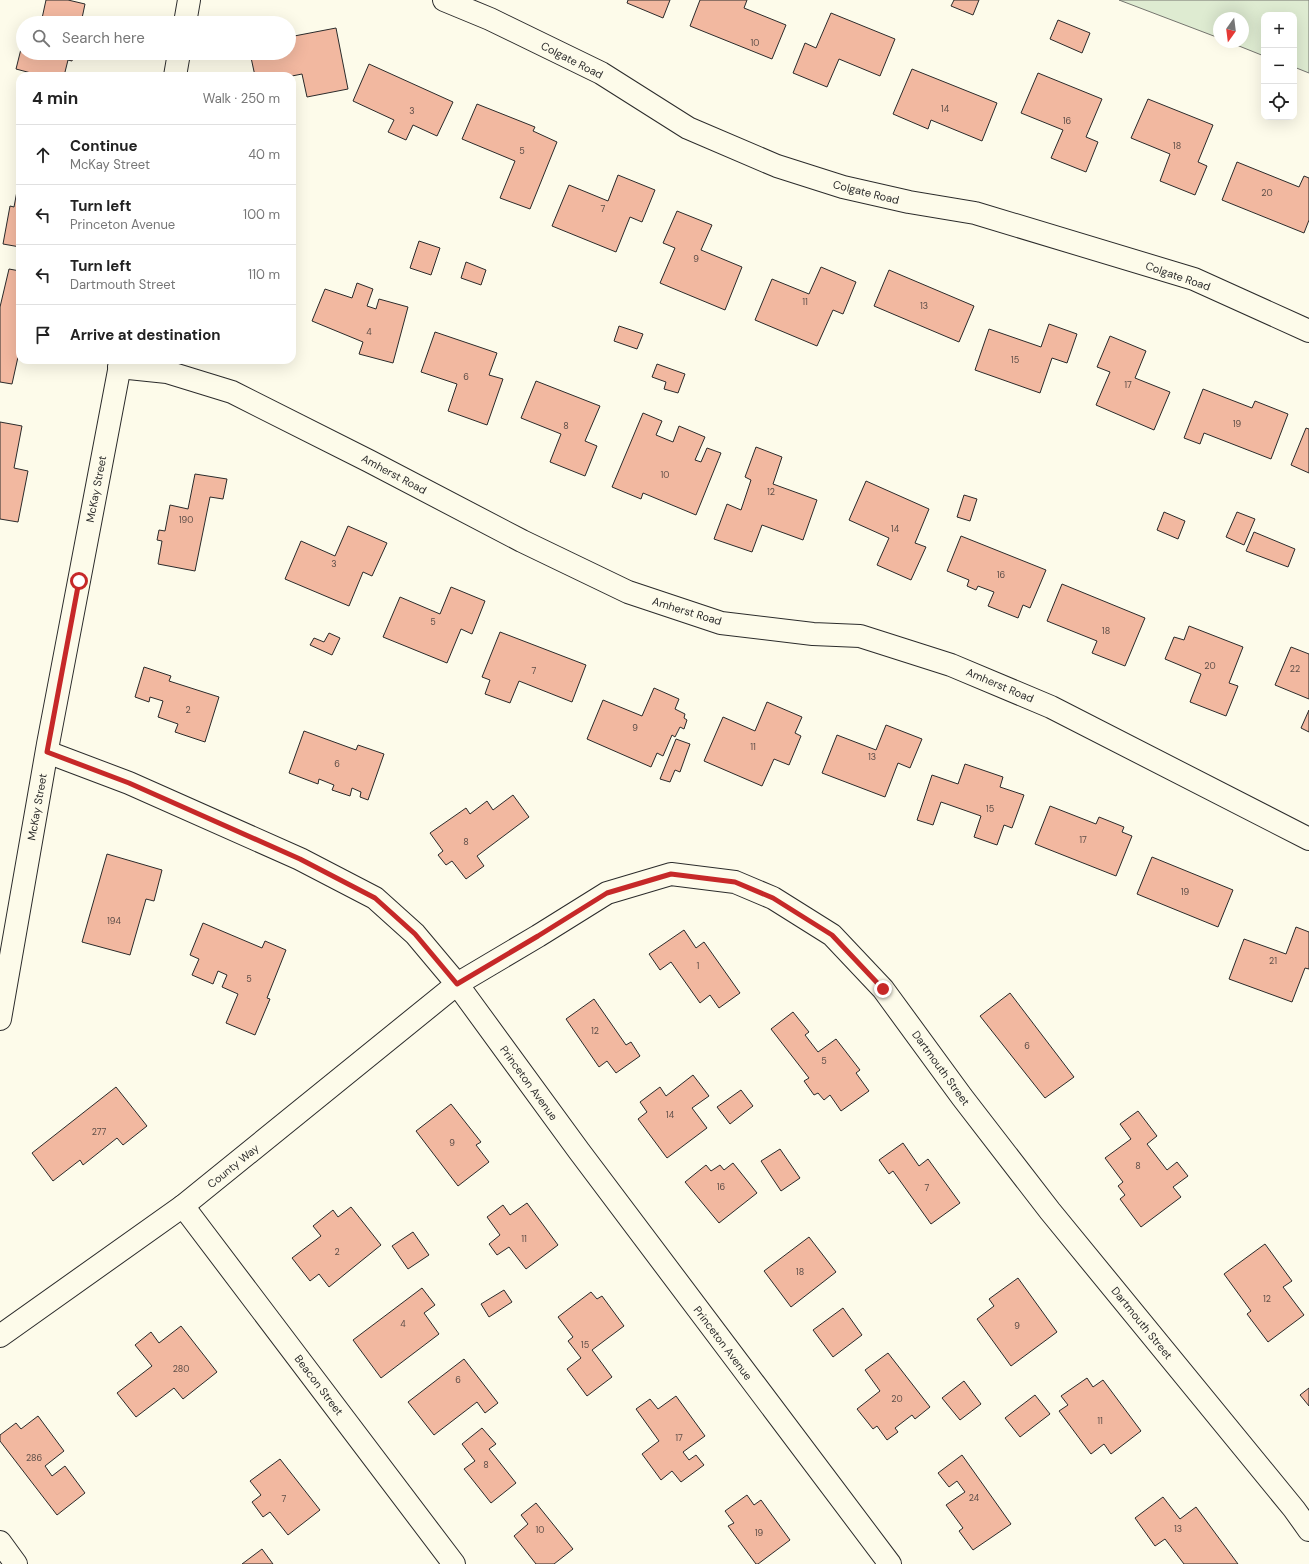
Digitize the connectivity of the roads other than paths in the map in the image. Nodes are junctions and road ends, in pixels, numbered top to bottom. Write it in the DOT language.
graph roads {
  1 [pos="189,0"];
  2 [pos="444,0"];
  3 [pos="186,16"];
  4 [pos="178,60"];
  5 [pos="176,72"];
  6 [pos="1309,331"];
  7 [pos="120,364"];
  8 [pos="125,364"];
  9 [pos="47,752"];
  10 [pos="1309,839"];
  11 [pos="457,984"];
  12 [pos="0,1019"];
  13 [pos="183,1206"];
  14 [pos="0,1336"];
  15 [pos="1309,1530"];
  16 [pos="0,1542"];
  17 [pos="16,1564"];
  18 [pos="454,1564"];
  19 [pos="890,1564"];
  1 -- 3 [label="street"];
  2 -- 6 [label="street, Colgate Road"];
  4 -- 5 [label="street"];
  7 -- 9 [label="street, McKay Street"];
  8 -- 10 [label="street, Amherst Road"];
  9 -- 11 [label="street, Princeton Avenue"];
  9 -- 12 [label="street, McKay Street"];
  11 -- 13 [label="street, County Way"];
  11 -- 15 [label="street, Dartmouth Street"];
  11 -- 19 [label="street, Princeton Avenue"];
  13 -- 14 [label="street, County Way"];
  13 -- 18 [label="street, Beacon Street"];
  16 -- 17 [label="street"];
}
